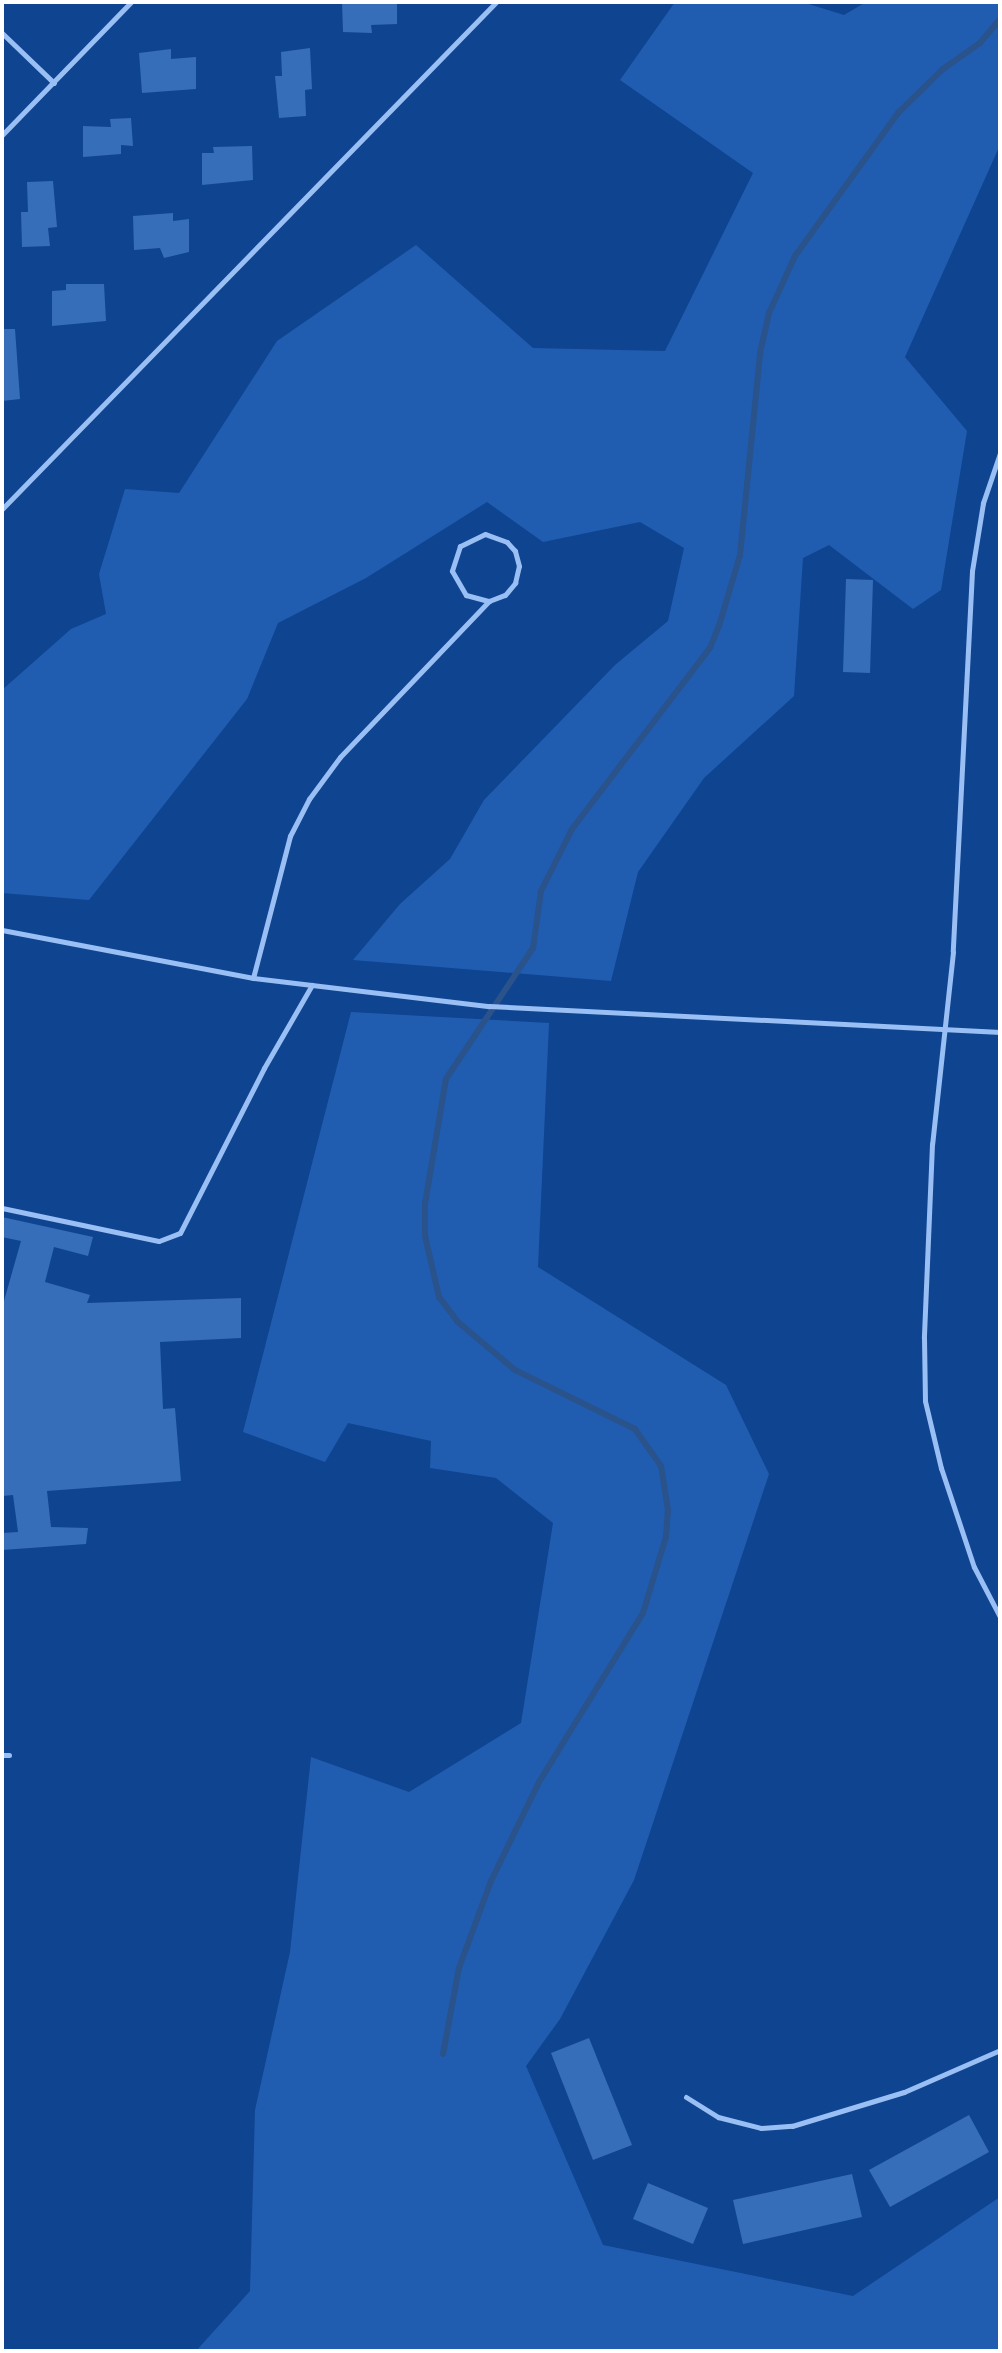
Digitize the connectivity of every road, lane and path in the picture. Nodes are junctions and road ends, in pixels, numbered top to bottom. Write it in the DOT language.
graph roads {
  1 [pos="131,2"];
  2 [pos="496,2"];
  3 [pos="2,33"];
  4 [pos="54,83"];
  5 [pos="2,135"];
  6 [pos="1000,453"];
  7 [pos="2,509"];
  8 [pos="489,601"];
  9 [pos="2,932"];
  10 [pos="253,978"];
  11 [pos="312,985"];
  12 [pos="943,1028"];
  13 [pos="1000,1032"];
  14 [pos="2,1208"];
  15 [pos="1000,1617"];
  16 [pos="1000,2050"];
  17 [pos="686,2097"];
  1 -- 4 [label="lane"];
  2 -- 7 [label="lane"];
  3 -- 4 [label="lane"];
  4 -- 5 [label="lane"];
  6 -- 12 [label="lane"];
  8 -- 8 [label="lane"];
  8 -- 10 [label="lane"];
  9 -- 10 [label="lane"];
  10 -- 11 [label="lane"];
  11 -- 12 [label="lane"];
  11 -- 14 [label="lane"];
  12 -- 13 [label="lane"];
  12 -- 15 [label="lane"];
  16 -- 17 [label="lane"];
}
